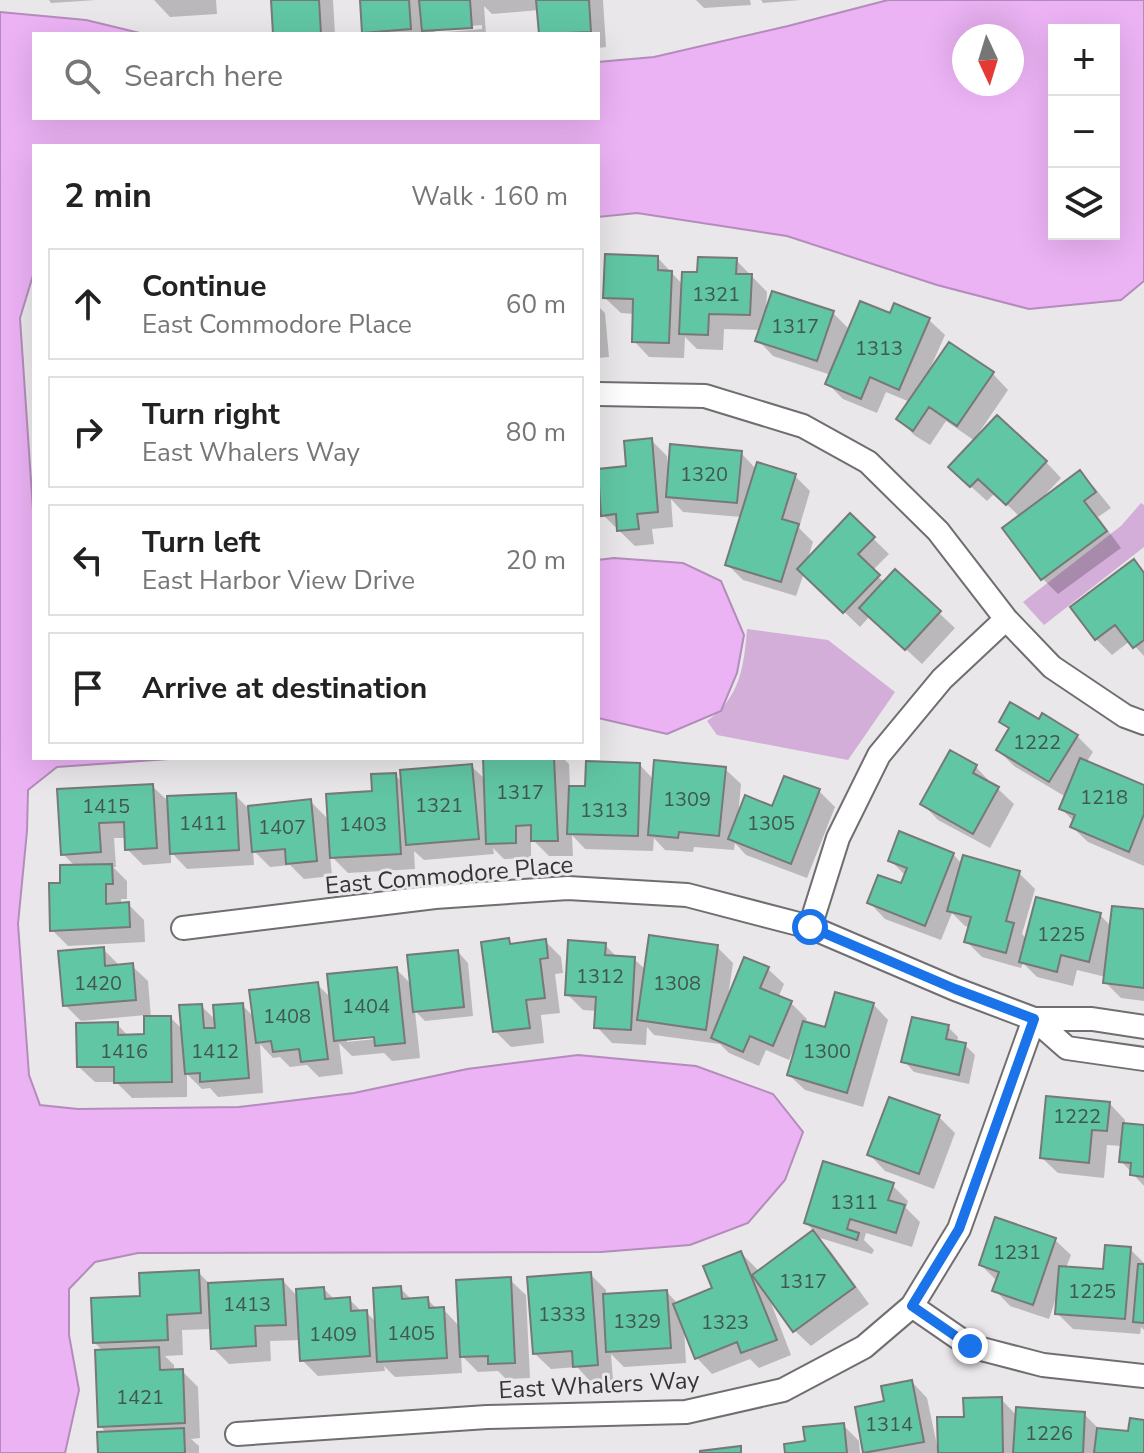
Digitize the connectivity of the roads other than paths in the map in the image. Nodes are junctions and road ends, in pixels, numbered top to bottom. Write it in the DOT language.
graph roads {
  1 [pos="600,394"];
  2 [pos="1006,619"];
  3 [pos="1144,723"];
  4 [pos="810,927"];
  5 [pos="183,928"];
  6 [pos="1034,1019"];
  7 [pos="1144,1027"];
  8 [pos="1144,1059"];
  9 [pos="912,1306"];
  10 [pos="1144,1376"];
  11 [pos="237,1434"];
  1 -- 2 [label="street"];
  2 -- 3 [label="street"];
  2 -- 4 [label="street"];
  4 -- 5 [label="street, East Commodore Place"];
  4 -- 6 [label="street, East Commodore Place"];
  6 -- 7 [label="street, East Commodore Place"];
  6 -- 8 [label="street, East Commodore Place"];
  6 -- 9 [label="street, East Whalers Way"];
  9 -- 10 [label="street"];
  9 -- 11 [label="street, East Whalers Way"];
}
